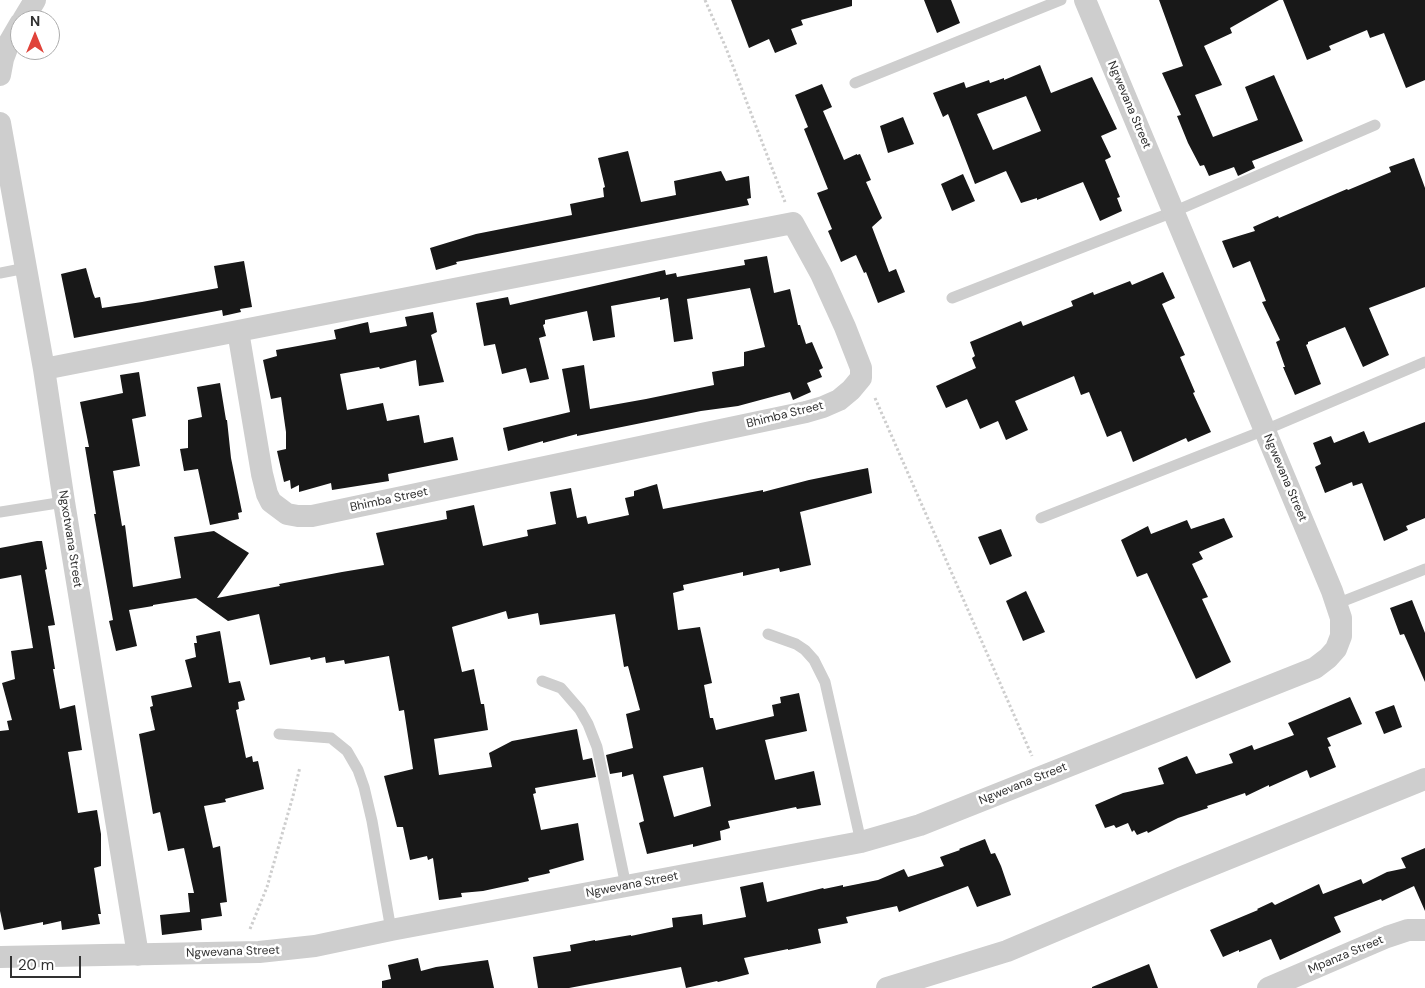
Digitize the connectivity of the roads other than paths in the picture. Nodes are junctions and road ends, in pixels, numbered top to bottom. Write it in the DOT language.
graph roads {
  1 [pos="1061,0"];
  2 [pos="1085,0"];
  3 [pos="10,41"];
  4 [pos="0,75"];
  5 [pos="855,83"];
  6 [pos="0,123"];
  7 [pos="1375,125"];
  8 [pos="1174,212"];
  9 [pos="26,268"];
  10 [pos="0,273"];
  11 [pos="952,298"];
  12 [pos="238,331"];
  13 [pos="1425,362"];
  14 [pos="44,369"];
  15 [pos="1265,430"];
  16 [pos="64,502"];
  17 [pos="0,512"];
  18 [pos="1041,518"];
  19 [pos="1425,569"];
  20 [pos="1336,604"];
  21 [pos="768,634"];
  22 [pos="542,681"];
  23 [pos="279,734"];
  24 [pos="1425,779"];
  25 [pos="861,842"];
  26 [pos="626,886"];
  27 [pos="391,930"];
  28 [pos="1425,930"];
  29 [pos="138,954"];
  30 [pos="0,957"];
  31 [pos="887,988"];
  32 [pos="1268,988"];
  1 -- 5 [label="lane"];
  2 -- 8 [label="street, Ngwevana Street"];
  3 -- 4 [label="street"];
  6 -- 9 [label="street, Ngxotwana Street"];
  7 -- 8 [label="lane"];
  8 -- 11 [label="lane"];
  8 -- 15 [label="street, Ngwevana Street"];
  9 -- 10 [label="lane"];
  9 -- 14 [label="street, Ngxotwana Street"];
  12 -- 12 [label="street, Bhimba Street"];
  12 -- 14 [label="street"];
  13 -- 15 [label="lane"];
  14 -- 16 [label="street, Ngxotwana Street"];
  15 -- 18 [label="lane"];
  15 -- 20 [label="street, Ngwevana Street"];
  16 -- 17 [label="lane"];
  16 -- 29 [label="street, Ngxotwana Street"];
  19 -- 20 [label="lane"];
  20 -- 25 [label="street, Ngwevana Street"];
  21 -- 25 [label="lane"];
  22 -- 26 [label="lane"];
  23 -- 27 [label="lane"];
  24 -- 31 [label="street"];
  25 -- 26 [label="street, Ngwevana Street"];
  26 -- 27 [label="street, Ngwevana Street"];
  27 -- 29 [label="street, Ngwevana Street"];
  28 -- 32 [label="street, Mpanza Street"];
  29 -- 30 [label="street, Ngwevana Street"];
}
